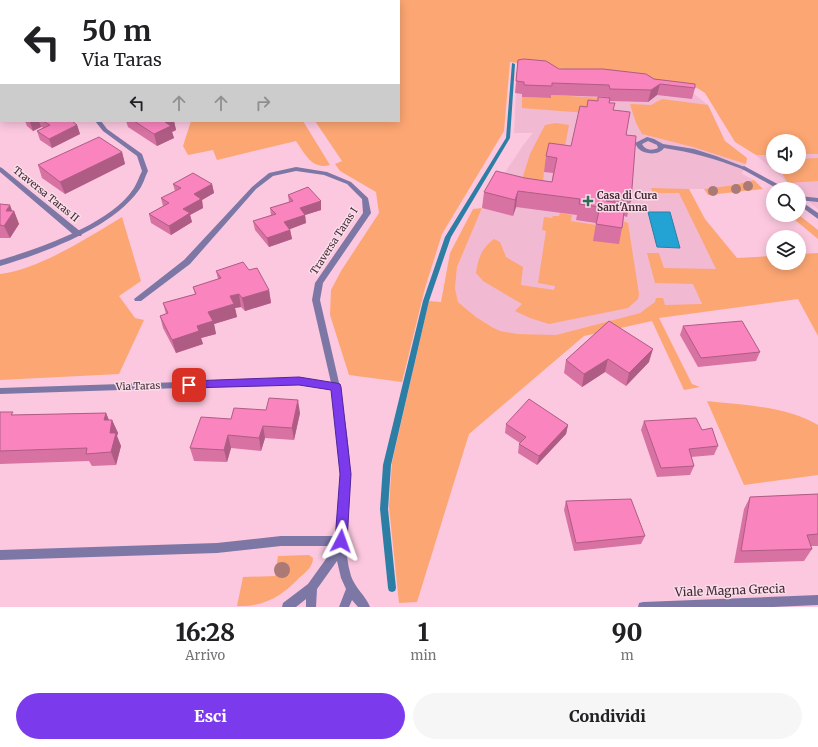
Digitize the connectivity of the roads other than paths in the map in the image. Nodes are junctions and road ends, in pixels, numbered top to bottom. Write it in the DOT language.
graph roads {
  1 [pos="99,122"];
  2 [pos="662,146"];
  3 [pos="0,170"];
  4 [pos="770,182"];
  5 [pos="806,199"];
  6 [pos="818,200"];
  7 [pos="806,208"];
  8 [pos="818,217"];
  9 [pos="78,234"];
  10 [pos="0,263"];
  11 [pos="138,299"];
  12 [pos="336,387"];
  13 [pos="0,391"];
  14 [pos="340,544"];
  15 [pos="0,555"];
  16 [pos="312,588"];
  17 [pos="350,590"];
  18 [pos="818,600"];
  19 [pos="287,607"];
  20 [pos="311,607"];
  21 [pos="344,607"];
  22 [pos="365,607"];
  23 [pos="642,607"];
  1 -- 9 [label="street"];
  2 -- 4 [label="street"];
  3 -- 9 [label="street, Traversa Taras II"];
  5 -- 6 [label="street"];
  7 -- 8 [label="street"];
  9 -- 10 [label="street"];
  11 -- 12 [label="street, Traversa Taras I"];
  12 -- 13 [label="street, Via Taras"];
  12 -- 14 [label="street"];
  14 -- 15 [label="street"];
  14 -- 16 [label="street"];
  14 -- 17 [label="street"];
  16 -- 19 [label="street"];
  16 -- 20 [label="street"];
  17 -- 21 [label="street"];
  17 -- 22 [label="street"];
  18 -- 23 [label="street, Viale Magna Grecia"];
}
